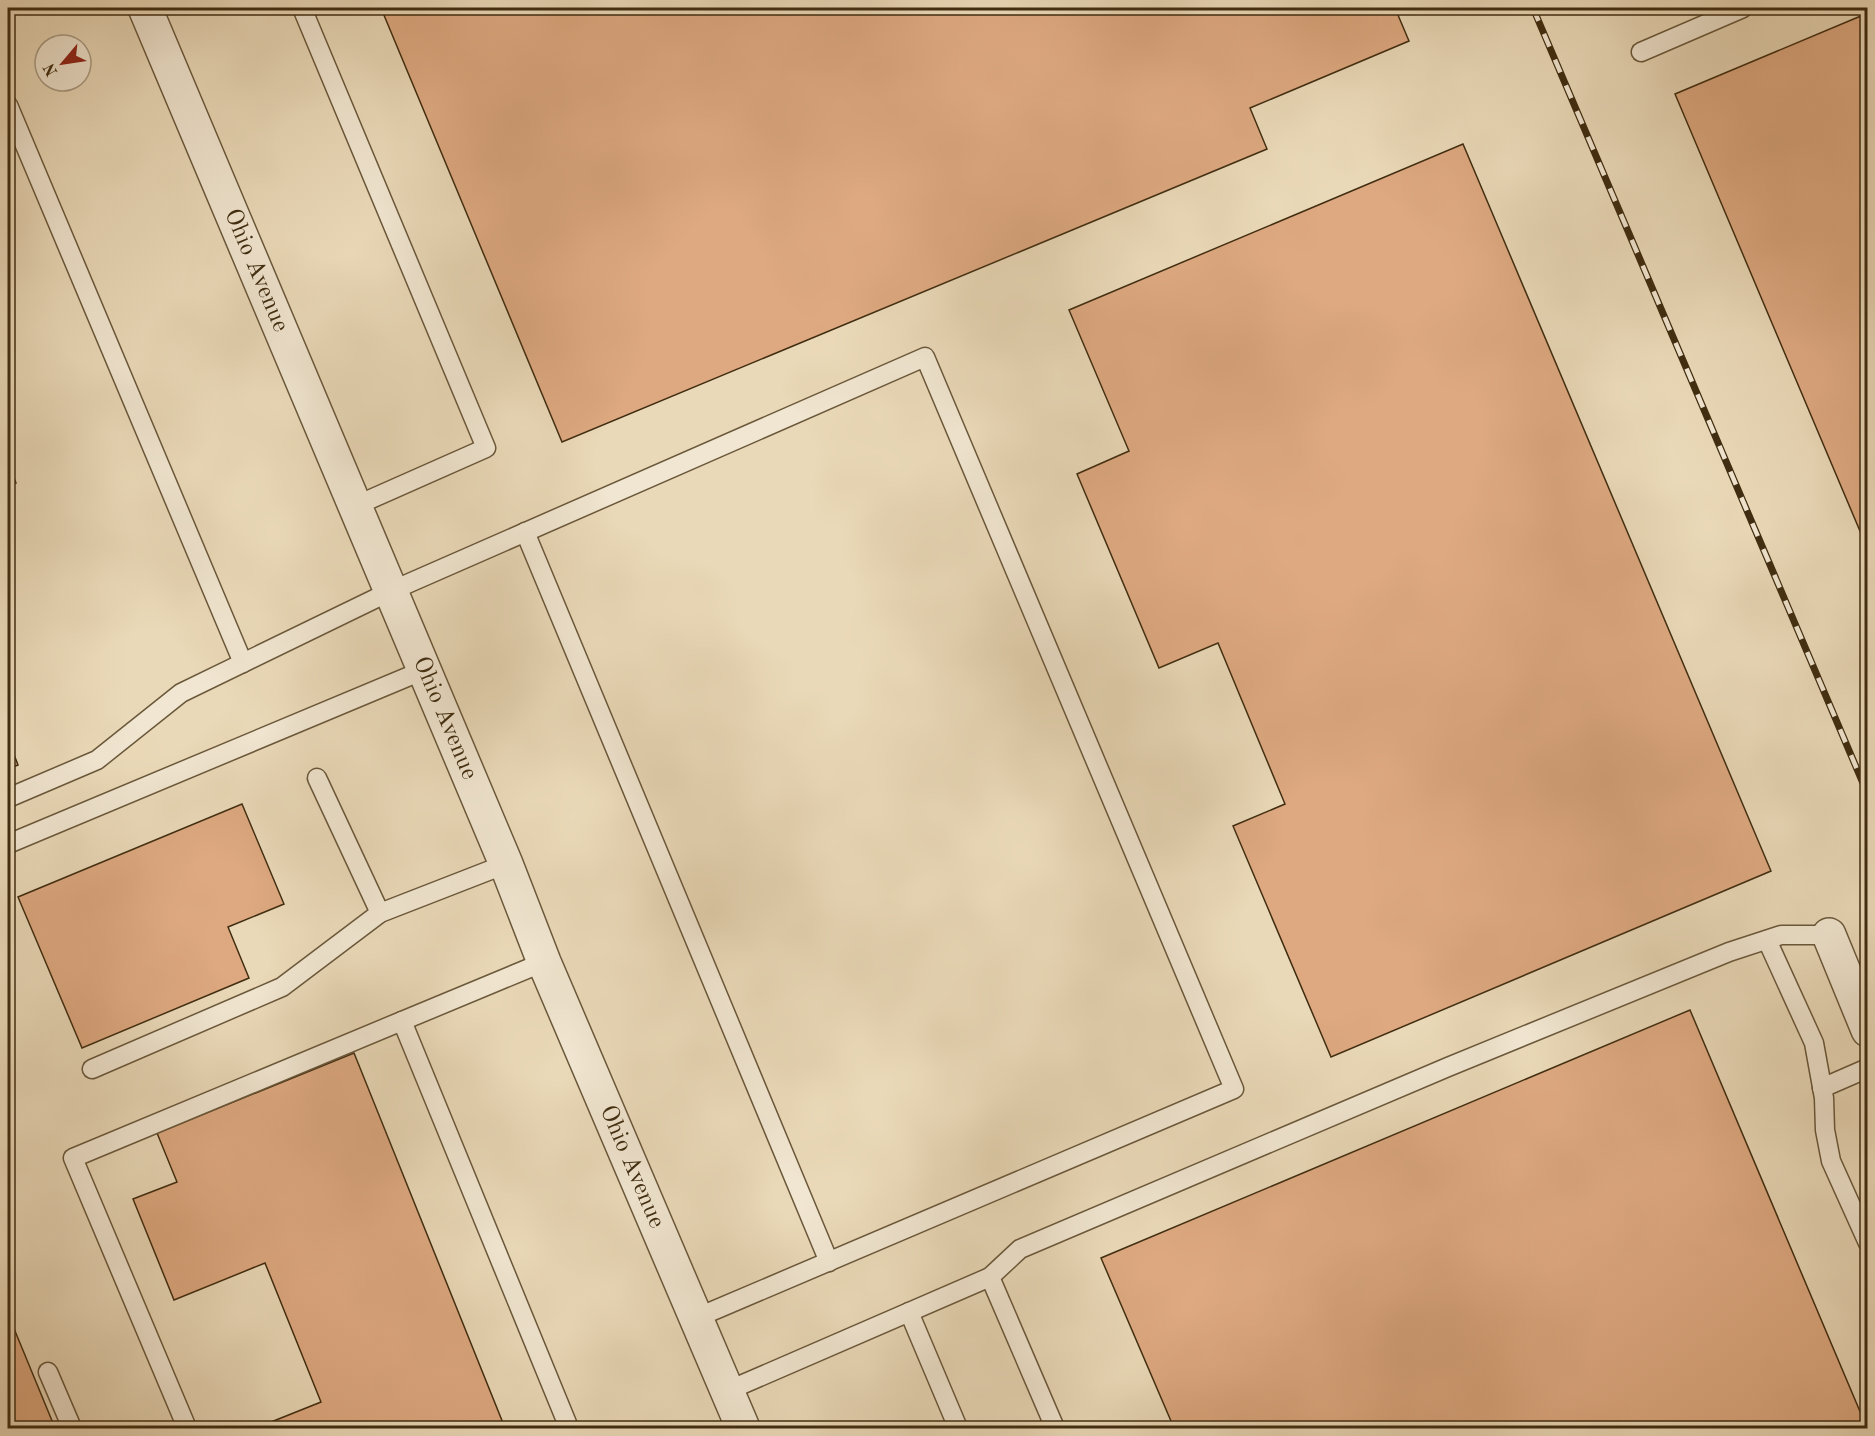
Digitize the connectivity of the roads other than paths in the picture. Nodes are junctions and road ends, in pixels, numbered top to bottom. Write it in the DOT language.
graph roads {
  1 [pos="145,8"];
  2 [pos="302,8"];
  3 [pos="1743,8"];
  4 [pos="1641,52"];
  5 [pos="8,105"];
  6 [pos="355,506"];
  7 [pos="525,532"];
  8 [pos="390,591"];
  9 [pos="243,663"];
  10 [pos="424,670"];
  11 [pos="317,778"];
  12 [pos="8,798"];
  13 [pos="8,844"];
  14 [pos="506,864"];
  15 [pos="380,913"];
  16 [pos="1829,935"];
  17 [pos="1767,940"];
  18 [pos="544,962"];
  19 [pos="402,1021"];
  20 [pos="1868,1030"];
  21 [pos="93,1068"];
  22 [pos="1868,1068"];
  23 [pos="1822,1088"];
  24 [pos="1868,1243"];
  25 [pos="829,1262"];
  26 [pos="990,1277"];
  27 [pos="909,1312"];
  28 [pos="696,1318"];
  29 [pos="48,1372"];
  30 [pos="727,1391"];
  31 [pos="72,1428"];
  32 [pos="187,1428"];
  33 [pos="568,1428"];
  34 [pos="743,1428"];
  35 [pos="958,1428"];
  36 [pos="1055,1428"];
  1 -- 6 [label="street, Ohio Avenue"];
  2 -- 6 [label="lane"];
  3 -- 4 [label="lane"];
  5 -- 9 [label="lane"];
  6 -- 8 [label="street, Ohio Avenue"];
  7 -- 8 [label="lane"];
  7 -- 25 [label="lane"];
  7 -- 25 [label="lane"];
  8 -- 9 [label="lane"];
  8 -- 10 [label="street, Ohio Avenue"];
  9 -- 12 [label="lane"];
  10 -- 13 [label="lane"];
  10 -- 14 [label="street, Ohio Avenue"];
  11 -- 15 [label="lane"];
  14 -- 15 [label="lane"];
  14 -- 18 [label="street, Ohio Avenue"];
  15 -- 21 [label="lane"];
  16 -- 17 [label="lane"];
  16 -- 20 [label="street"];
  17 -- 23 [label="lane"];
  17 -- 26 [label="lane"];
  18 -- 19 [label="lane"];
  18 -- 28 [label="street, Ohio Avenue"];
  19 -- 32 [label="lane"];
  19 -- 33 [label="lane"];
  22 -- 23 [label="lane"];
  23 -- 24 [label="lane"];
  25 -- 28 [label="lane"];
  26 -- 27 [label="lane"];
  26 -- 36 [label="lane"];
  27 -- 30 [label="lane"];
  27 -- 35 [label="lane"];
  28 -- 30 [label="street, Ohio Avenue"];
  29 -- 31 [label="lane"];
  30 -- 34 [label="street, Ohio Avenue"];
}
